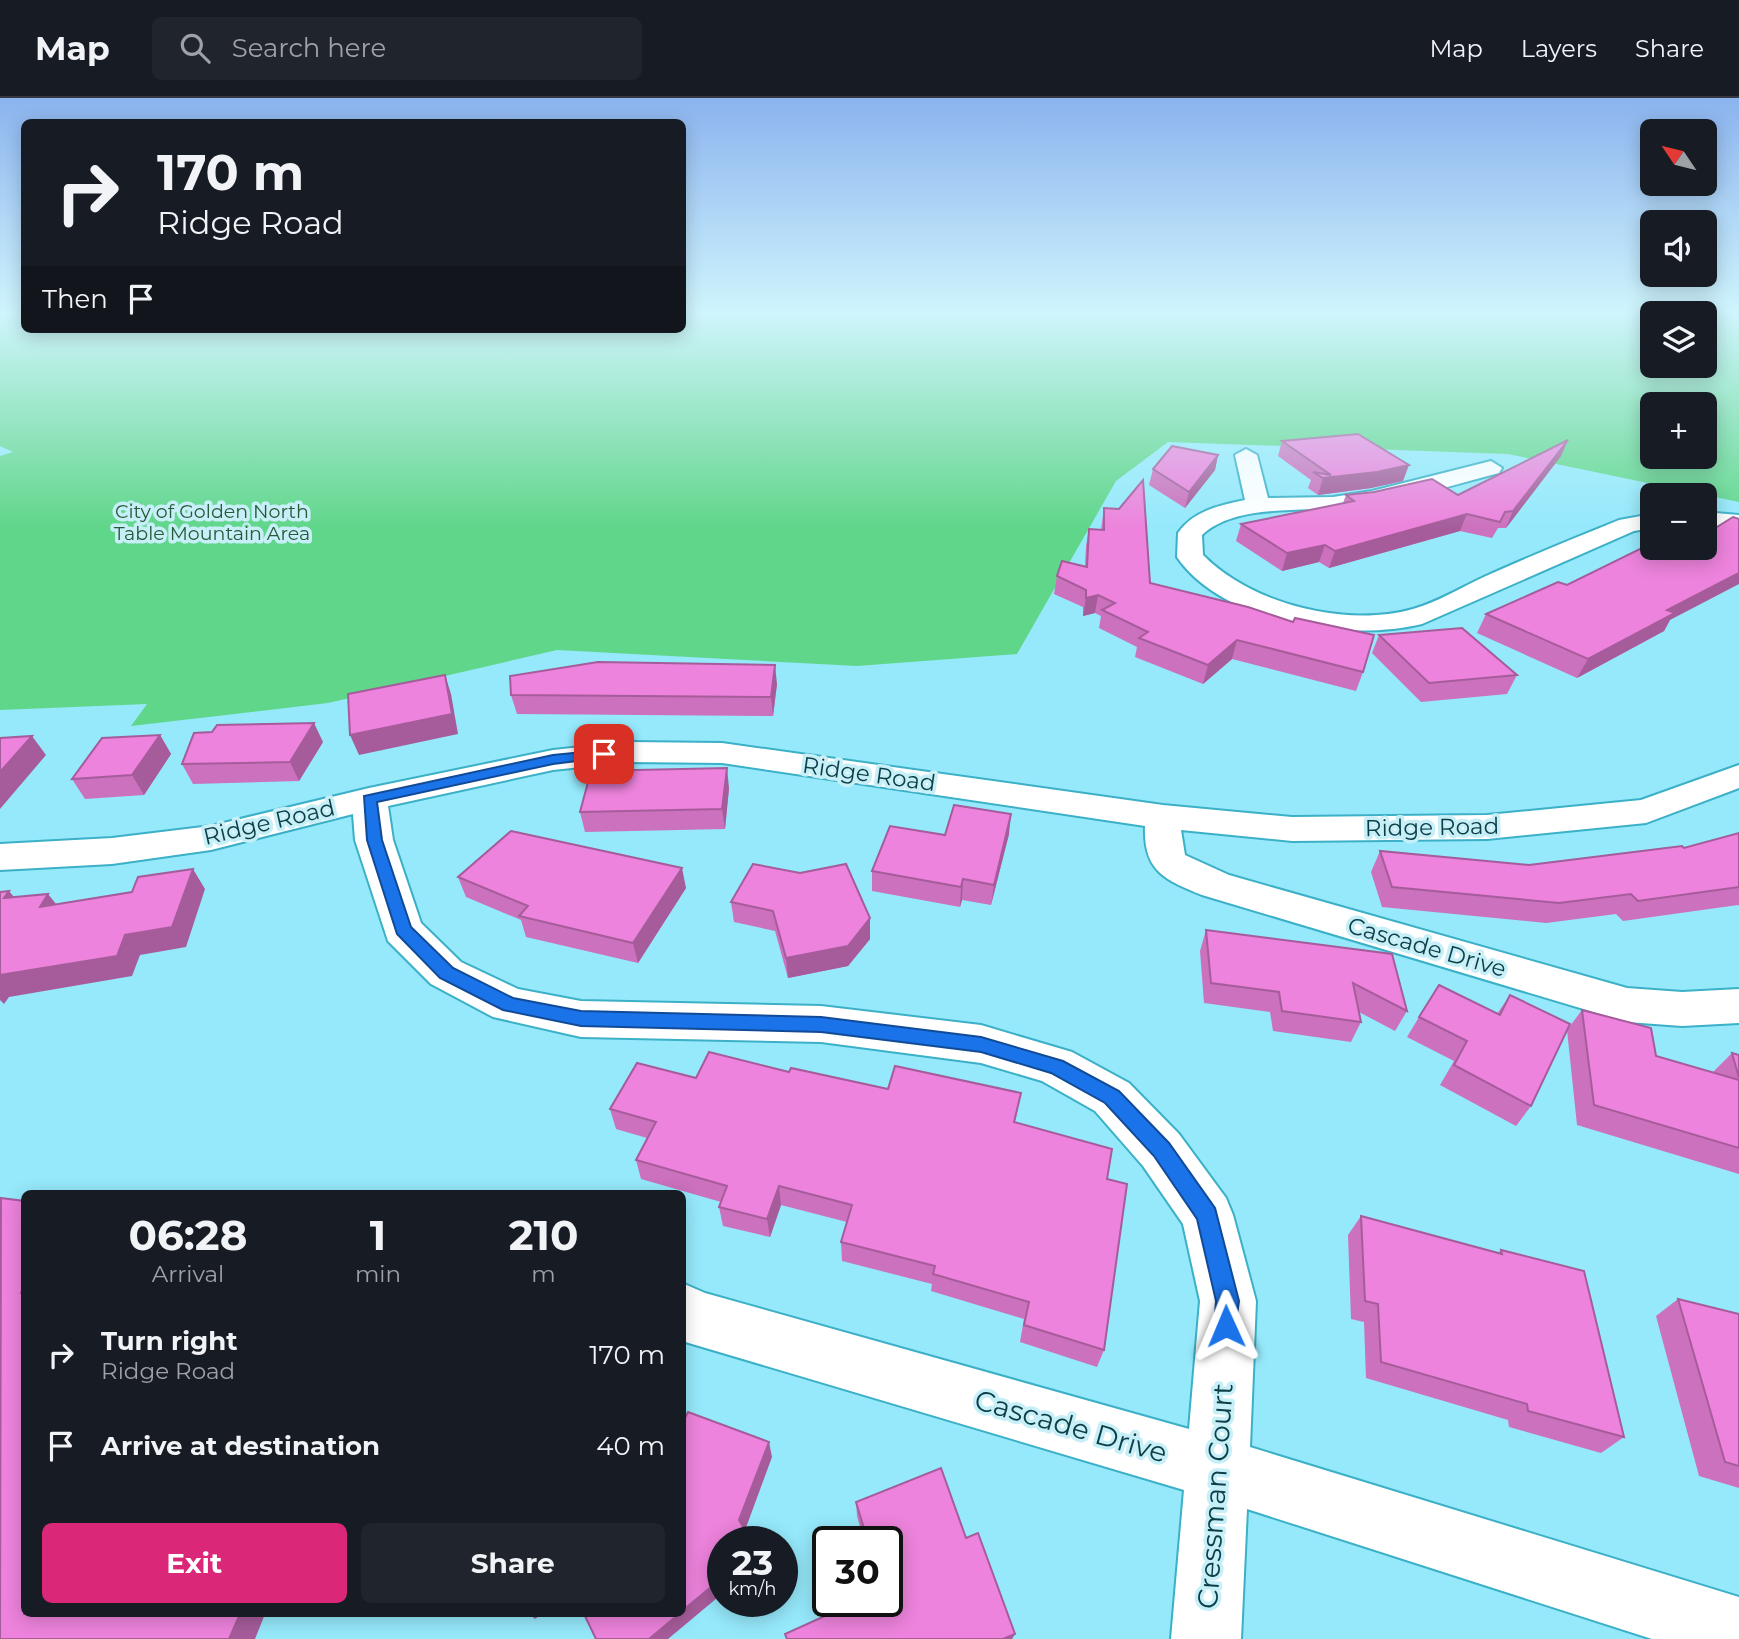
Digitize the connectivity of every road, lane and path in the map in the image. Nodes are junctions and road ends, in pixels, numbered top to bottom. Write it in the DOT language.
graph roads {
  1 [pos="1246,455"];
  2 [pos="1491,468"];
  3 [pos="1258,505"];
  4 [pos="1717,520"];
  5 [pos="1739,522"];
  6 [pos="1640,523"];
  7 [pos="1739,776"];
  8 [pos="369,799"];
  9 [pos="1163,817"];
  10 [pos="0,857"];
  11 [pos="1739,1006"];
  12 [pos="686,1313"];
  13 [pos="1216,1468"];
  14 [pos="1739,1632"];
  15 [pos="1206,1639"];
  1 -- 3 [label="street"];
  2 -- 3 [label="street"];
  3 -- 6 [label="street"];
  4 -- 5 [label="street"];
  7 -- 9 [label="street, Ridge Road"];
  8 -- 9 [label="street, Ridge Road"];
  8 -- 10 [label="street, Ridge Road"];
  8 -- 13 [label="street, Cressman Court"];
  9 -- 11 [label="street, Cascade Drive"];
  12 -- 13 [label="street, Cascade Drive"];
  13 -- 14 [label="street, Cascade Drive"];
  13 -- 15 [label="street, Cressman Court"];
}
